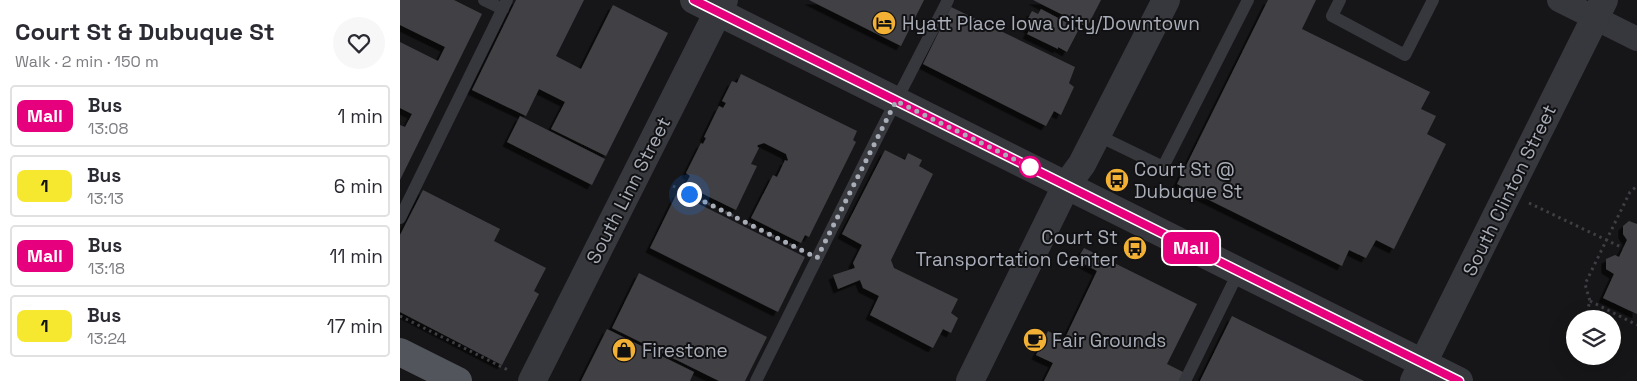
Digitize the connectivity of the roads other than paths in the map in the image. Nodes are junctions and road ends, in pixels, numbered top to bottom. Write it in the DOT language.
graph roads {
  1 [pos="484,0"];
  2 [pos="694,0"];
  3 [pos="948,0"];
  4 [pos="1166,0"];
  5 [pos="1248,0"];
  6 [pos="1340,0"];
  7 [pos="1433,0"];
  8 [pos="1559,0"];
  9 [pos="505,5"];
  10 [pos="721,6"];
  11 [pos="1600,9"];
  12 [pos="1637,39"];
  13 [pos="896,101"];
  14 [pos="1097,135"];
  15 [pos="1066,186"];
  16 [pos="400,218"];
  17 [pos="1239,271"];
  18 [pos="400,352"];
  19 [pos="1419,372"];
  20 [pos="533,380"];
  21 [pos="458,381"];
  22 [pos="756,381"];
  23 [pos="970,381"];
  24 [pos="1185,381"];
  25 [pos="1459,381"];
  1 -- 9 [label="lane"];
  2 -- 10 [label="street"];
  3 -- 13 [label="lane"];
  4 -- 14 [label="street"];
  5 -- 14 [label="lane"];
  6 -- 7 [label="lane"];
  8 -- 11 [label="street"];
  9 -- 16 [label="lane"];
  10 -- 13 [label="street"];
  10 -- 20 [label="street, South Linn Street"];
  11 -- 12 [label="street"];
  11 -- 19 [label="street, South Clinton Street"];
  13 -- 15 [label="street"];
  13 -- 22 [label="lane"];
  14 -- 15 [label="street"];
  15 -- 17 [label="street"];
  15 -- 23 [label="street"];
  17 -- 19 [label="street"];
  17 -- 24 [label="lane"];
  18 -- 21 [label="main road"];
  19 -- 25 [label="street"];
}
